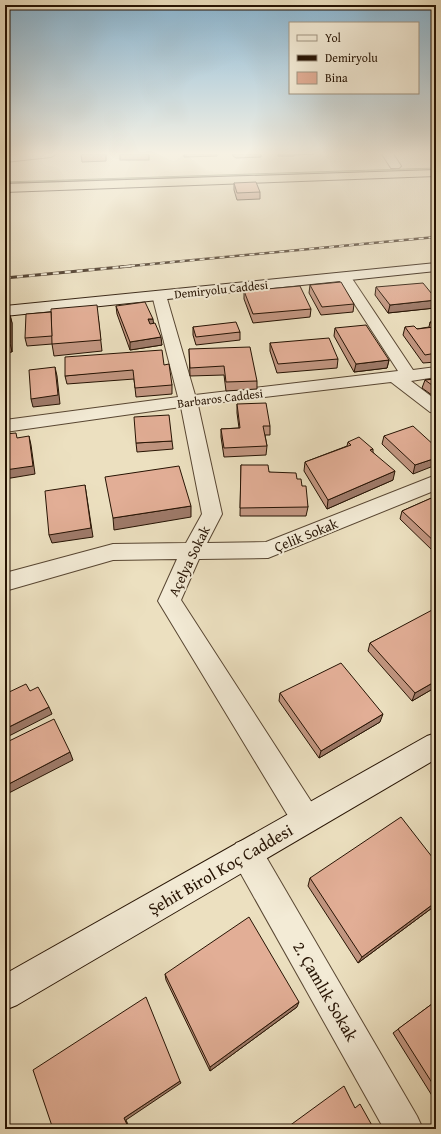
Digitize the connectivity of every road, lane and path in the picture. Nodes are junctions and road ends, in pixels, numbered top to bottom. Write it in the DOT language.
graph roads {
  1 [pos="436,267"];
  2 [pos="344,277"];
  3 [pos="159,295"];
  4 [pos="5,311"];
  5 [pos="436,372"];
  6 [pos="402,376"];
  7 [pos="188,401"];
  8 [pos="436,408"];
  9 [pos="5,426"];
  10 [pos="436,482"];
  11 [pos="192,551"];
  12 [pos="5,582"];
  13 [pos="436,745"];
  14 [pos="306,819"];
  15 [pos="247,854"];
  16 [pos="5,993"];
  17 [pos="404,1129"];
  1 -- 2 [label="street, Demiryolu Caddesi"];
  2 -- 3 [label="street, Demiryolu Caddesi"];
  2 -- 6 [label="street"];
  3 -- 4 [label="street, Demiryolu Caddesi"];
  3 -- 7 [label="street, Açelya Sokak"];
  5 -- 6 [label="street, Barbaros Caddesi"];
  6 -- 7 [label="street, Barbaros Caddesi"];
  6 -- 8 [label="street"];
  7 -- 9 [label="street, Barbaros Caddesi"];
  7 -- 11 [label="street, Açelya Sokak"];
  10 -- 11 [label="street, Çelik Sokak"];
  11 -- 12 [label="street, Çelik Sokak"];
  11 -- 14 [label="street, Açelya Sokak"];
  13 -- 14 [label="street, Şehit Birol Koç Caddesi"];
  14 -- 15 [label="street, Şehit Birol Koç Caddesi"];
  15 -- 16 [label="street, Şehit Birol Koç Caddesi"];
  15 -- 17 [label="street, 2. Çamlık Sokak"];
}
